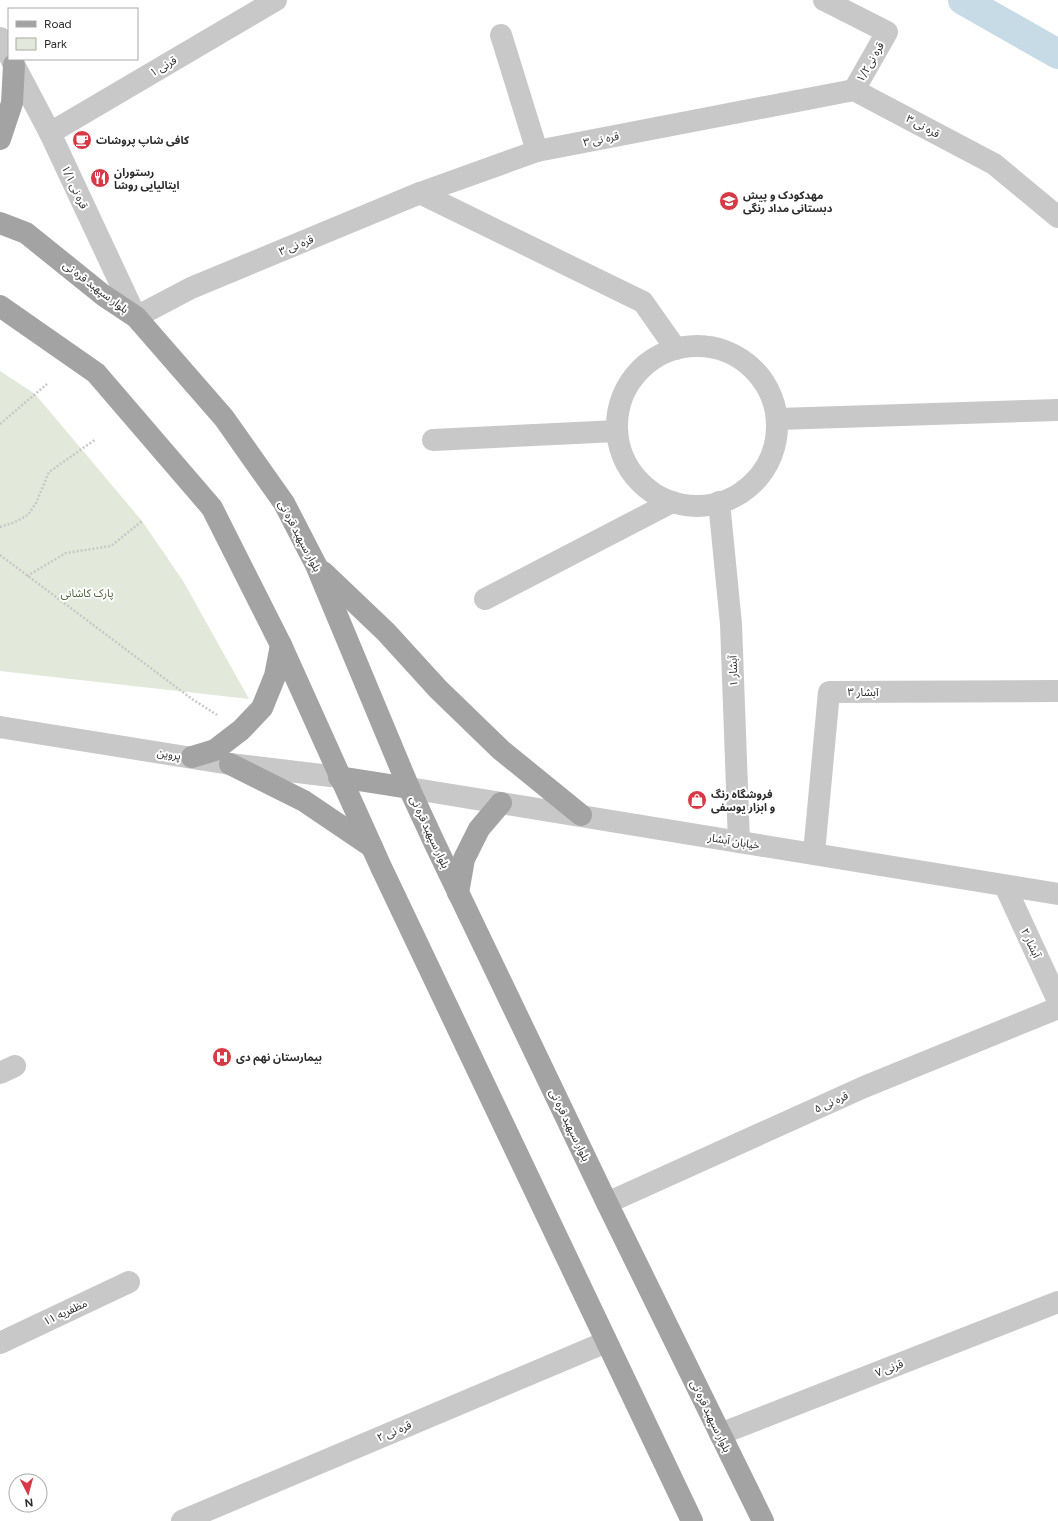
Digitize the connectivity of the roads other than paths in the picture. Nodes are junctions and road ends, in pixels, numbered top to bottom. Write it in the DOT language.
graph roads {
  1 [pos="276,0"];
  2 [pos="824,0"];
  3 [pos="500,36"];
  4 [pos="0,38"];
  5 [pos="8,54"];
  6 [pos="11,60"];
  7 [pos="854,90"];
  8 [pos="50,133"];
  9 [pos="0,139"];
  10 [pos="537,151"];
  11 [pos="420,193"];
  12 [pos="1058,217"];
  13 [pos="0,222"];
  14 [pos="0,306"];
  15 [pos="136,317"];
  16 [pos="676,349"];
  17 [pos="1058,410"];
  18 [pos="778,420"];
  19 [pos="617,431"];
  20 [pos="433,440"];
  21 [pos="672,502"];
  22 [pos="719,502"];
  23 [pos="316,565"];
  24 [pos="485,600"];
  25 [pos="280,646"];
  26 [pos="1058,691"];
  27 [pos="0,726"];
  28 [pos="192,758"];
  29 [pos="230,764"];
  30 [pos="339,776"];
  31 [pos="409,788"];
  32 [pos="500,803"];
  33 [pos="580,816"];
  34 [pos="739,842"];
  35 [pos="372,847"];
  36 [pos="814,853"];
  37 [pos="1005,886"];
  38 [pos="458,893"];
  39 [pos="1058,894"];
  40 [pos="1058,1001"];
  41 [pos="1058,1008"];
  42 [pos="607,1203"];
  43 [pos="129,1282"];
  44 [pos="1058,1302"];
  45 [pos="606,1342"];
  46 [pos="0,1343"];
  47 [pos="720,1434"];
  48 [pos="182,1521"];
  49 [pos="692,1521"];
  50 [pos="763,1521"];
  1 -- 8 [label="street, قرنی ۱"];
  2 -- 7 [label="street, قره نی۱/۲"];
  3 -- 10 [label="street"];
  4 -- 5 [label="street, قره نی ۱/۱"];
  6 -- 8 [label="street, قره نی ۱/۱"];
  6 -- 9 [label="main road"];
  7 -- 10 [label="street, قره نی ۳"];
  7 -- 12 [label="street, قره نی ۳"];
  8 -- 15 [label="street, قره نی ۱/۱"];
  10 -- 11 [label="street, قره نی ۳"];
  11 -- 15 [label="street, قره نی ۳"];
  11 -- 16 [label="street"];
  13 -- 15 [label="main road, بلوار سپهبد قره نی"];
  14 -- 25 [label="main road"];
  15 -- 23 [label="main road, بلوار سپهبد قره نی"];
  16 -- 18 [label="street"];
  16 -- 19 [label="street"];
  17 -- 18 [label="street"];
  18 -- 22 [label="street"];
  19 -- 20 [label="street"];
  19 -- 21 [label="street"];
  21 -- 22 [label="street"];
  21 -- 24 [label="street"];
  22 -- 34 [label="street, آبشار ۱"];
  23 -- 31 [label="main road, بلوار سپهبد قره نی"];
  23 -- 33 [label="main road"];
  25 -- 28 [label="main road"];
  25 -- 30 [label="main road"];
  26 -- 36 [label="street, آبشار ۳"];
  27 -- 28 [label="street, پروین"];
  28 -- 29 [label="street, پروین"];
  29 -- 30 [label="street, پروین"];
  29 -- 35 [label="main road"];
  30 -- 31 [label="main road"];
  30 -- 35 [label="main road"];
  31 -- 32 [label="street, خیابان آبشار"];
  31 -- 38 [label="main road, بلوار سپهبد قره نی"];
  32 -- 33 [label="street, خیابان آبشار"];
  32 -- 38 [label="main road"];
  33 -- 34 [label="street, خیابان آبشار"];
  34 -- 36 [label="street, خیابان آبشار"];
  35 -- 45 [label="main road"];
  36 -- 37 [label="street, خیابان آبشار"];
  37 -- 39 [label="street, خیابان آبشار"];
  37 -- 40 [label="street, آبشار ۲"];
  38 -- 42 [label="main road, بلوار سپهبد قره نی"];
  41 -- 42 [label="street, قره نی ۵"];
  42 -- 47 [label="main road, بلوار سپهبد قره نی"];
  43 -- 46 [label="street, مظفریه ۱۱"];
  44 -- 47 [label="street, قرنی ۷"];
  45 -- 48 [label="street, قره نی ۲"];
  45 -- 49 [label="main road"];
  47 -- 50 [label="main road, بلوار سپهبد قره نی"];
}
